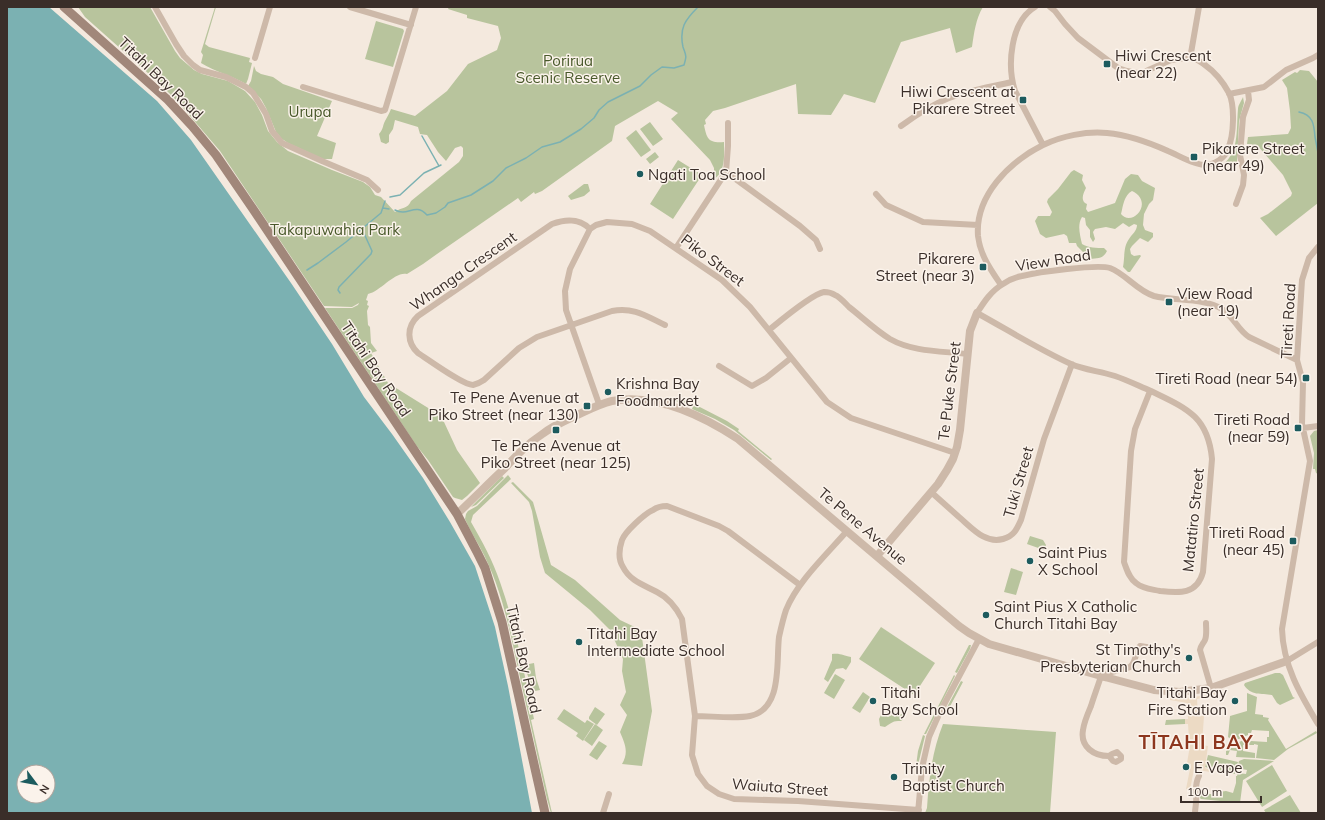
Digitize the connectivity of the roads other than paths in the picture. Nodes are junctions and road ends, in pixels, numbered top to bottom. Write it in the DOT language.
graph roads {
  1 [pos="64,7"];
  2 [pos="155,7"];
  3 [pos="270,7"];
  4 [pos="350,7"];
  5 [pos="416,7"];
  6 [pos="1035,7"];
  7 [pos="1050,7"];
  8 [pos="1199,7"];
  9 [pos="411,25"];
  10 [pos="1318,54"];
  11 [pos="1192,57"];
  12 [pos="255,58"];
  13 [pos="1012,82"];
  14 [pos="303,87"];
  15 [pos="1248,91"];
  16 [pos="1229,94"];
  17 [pos="728,123"];
  18 [pos="900,126"];
  19 [pos="1043,145"];
  20 [pos="726,172"];
  21 [pos="378,190"];
  22 [pos="876,194"];
  23 [pos="1236,204"];
  24 [pos="978,225"];
  25 [pos="590,229"];
  26 [pos="1318,247"];
  27 [pos="676,248"];
  28 [pos="820,249"];
  29 [pos="1001,285"];
  30 [pos="977,313"];
  31 [pos="571,325"];
  32 [pos="665,325"];
  33 [pos="769,330"];
  34 [pos="967,354"];
  35 [pos="791,358"];
  36 [pos="1297,360"];
  37 [pos="1072,364"];
  38 [pos="719,366"];
  39 [pos="1150,391"];
  40 [pos="599,404"];
  41 [pos="1318,426"];
  42 [pos="1303,428"];
  43 [pos="955,453"];
  44 [pos="931,492"];
  45 [pos="457,514"];
  46 [pos="847,531"];
  47 [pos="877,556"];
  48 [pos="800,585"];
  49 [pos="1206,623"];
  50 [pos="979,639"];
  51 [pos="1318,642"];
  52 [pos="1159,649"];
  53 [pos="1287,661"];
  54 [pos="1103,677"];
  55 [pos="1211,688"];
  56 [pos="695,716"];
  57 [pos="1318,724"];
  58 [pos="1109,756"];
  59 [pos="1199,776"];
  60 [pos="609,794"];
  61 [pos="918,812"];
  62 [pos="545,813"];
  63 [pos="603,813"];
  64 [pos="1195,813"];
  1 -- 45 [label="main road, Titahi Bay Road"];
  2 -- 21 [label="street"];
  3 -- 12 [label="street"];
  4 -- 9 [label="street"];
  5 -- 9 [label="street"];
  6 -- 13 [label="street"];
  7 -- 11 [label="street"];
  8 -- 11 [label="street"];
  9 -- 14 [label="street"];
  10 -- 15 [label="street"];
  11 -- 16 [label="street"];
  13 -- 18 [label="street"];
  13 -- 19 [label="street"];
  15 -- 16 [label="street"];
  15 -- 23 [label="street"];
  16 -- 19 [label="street"];
  17 -- 20 [label="street"];
  19 -- 24 [label="street"];
  20 -- 27 [label="street"];
  20 -- 28 [label="street"];
  22 -- 24 [label="street"];
  24 -- 29 [label="street"];
  25 -- 27 [label="street, Piko Street"];
  25 -- 31 [label="street"];
  25 -- 31 [label="street, Whanga Crescent"];
  26 -- 36 [label="street, Tireti Road"];
  27 -- 33 [label="street, Piko Street"];
  29 -- 30 [label="street, Te Puke Street"];
  29 -- 36 [label="street, View Road"];
  30 -- 34 [label="street, Te Puke Street"];
  30 -- 37 [label="street, Matatiro Street"];
  31 -- 32 [label="street"];
  31 -- 40 [label="street"];
  33 -- 34 [label="street"];
  33 -- 35 [label="street, Piko Street"];
  34 -- 43 [label="street, Te Puke Street"];
  35 -- 38 [label="street"];
  35 -- 43 [label="street, Piko Street"];
  36 -- 42 [label="street, Tireti Road"];
  37 -- 39 [label="street, Matatiro Street"];
  37 -- 44 [label="street, Tuki Street"];
  39 -- 39 [label="street, Matatiro Street"];
  40 -- 45 [label="street, Te Pene Avenue"];
  40 -- 46 [label="street, Te Pene Avenue"];
  41 -- 42 [label="street"];
  42 -- 53 [label="street, Tireti Road"];
  43 -- 44 [label="street, Te Puke Street"];
  44 -- 47 [label="street, Te Puke Street"];
  45 -- 62 [label="main road, Titahi Bay Road"];
  46 -- 47 [label="street, Te Pene Avenue"];
  46 -- 48 [label="street"];
  47 -- 50 [label="street, Te Pene Avenue"];
  48 -- 56 [label="street"];
  48 -- 56 [label="street, Waiuta Street"];
  49 -- 55 [label="street"];
  50 -- 54 [label="street, Te Pene Avenue"];
  50 -- 61 [label="street"];
  51 -- 53 [label="street"];
  52 -- 54 [label="street"];
  53 -- 55 [label="street, Te Pene Avenue"];
  53 -- 57 [label="street, Tireti Road"];
  54 -- 55 [label="street, Te Pene Avenue"];
  54 -- 58 [label="street"];
  56 -- 61 [label="street, Waiuta Street"];
  59 -- 64 [label="street"];
  60 -- 63 [label="street"];
}
